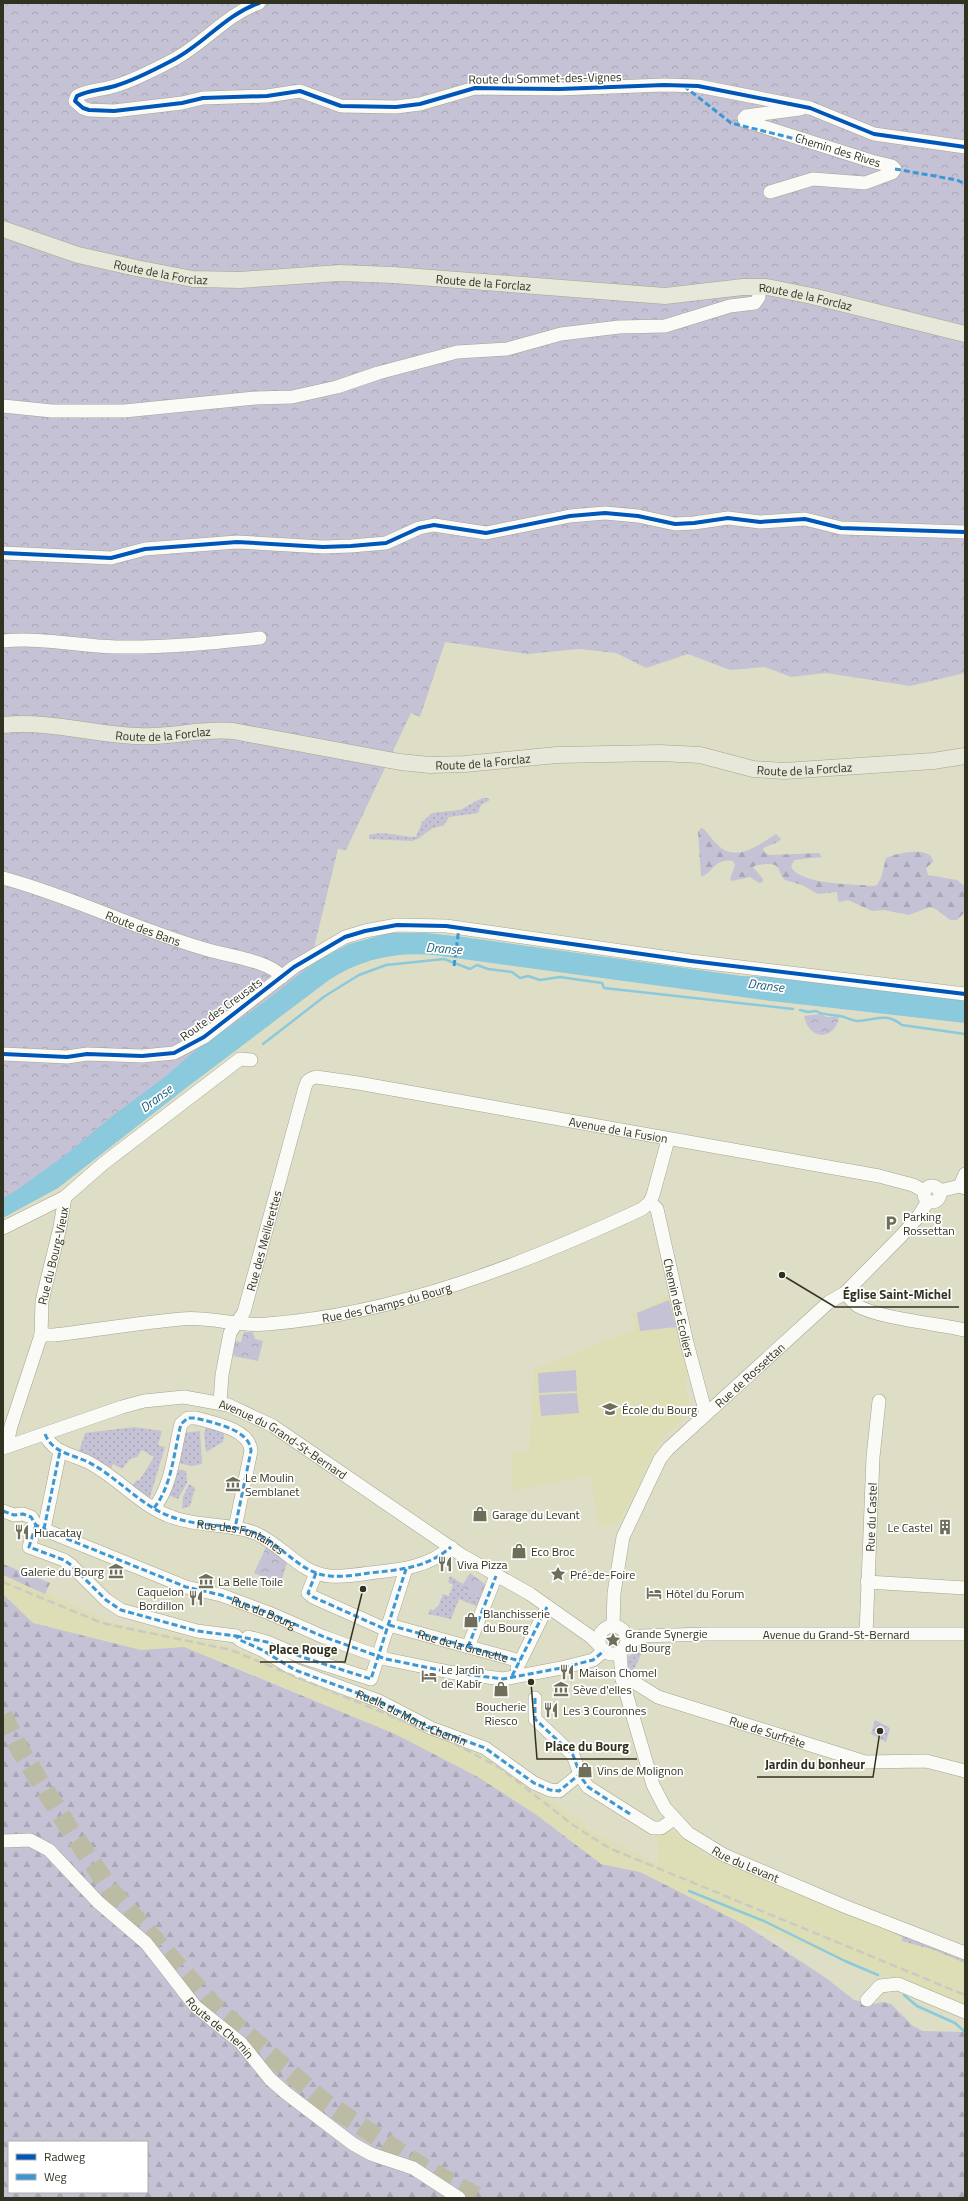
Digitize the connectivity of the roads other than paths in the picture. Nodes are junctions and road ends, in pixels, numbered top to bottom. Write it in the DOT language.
graph roads {
  1 [pos="259,3"];
  2 [pos="810,108"];
  3 [pos="965,147"];
  4 [pos="770,192"];
  5 [pos="3,229"];
  6 [pos="759,287"];
  7 [pos="965,334"];
  8 [pos="3,406"];
  9 [pos="965,532"];
  10 [pos="3,553"];
  11 [pos="260,638"];
  12 [pos="3,641"];
  13 [pos="3,725"];
  14 [pos="965,756"];
  15 [pos="3,878"];
  16 [pos="282,977"];
  17 [pos="965,994"];
  18 [pos="3,1054"];
  19 [pos="251,1060"];
  20 [pos="310,1078"];
  21 [pos="668,1140"];
  22 [pos="963,1183"];
  23 [pos="926,1196"];
  24 [pos="65,1197"];
  25 [pos="650,1202"];
  26 [pos="3,1228"];
  27 [pos="845,1293"];
  28 [pos="236,1324"];
  29 [pos="965,1330"];
  30 [pos="41,1335"];
  31 [pos="879,1401"];
  32 [pos="220,1402"];
  33 [pos="706,1414"];
  34 [pos="45,1434"];
  35 [pos="5,1447"];
  36 [pos="60,1451"];
  37 [pos="154,1508"];
  38 [pos="3,1511"];
  39 [pos="40,1527"];
  40 [pos="235,1528"];
  41 [pos="451,1547"];
  42 [pos="406,1569"];
  43 [pos="316,1573"];
  44 [pos="496,1576"];
  45 [pos="866,1582"];
  46 [pos="965,1588"];
  47 [pos="530,1594"];
  48 [pos="547,1607"];
  49 [pos="388,1628"];
  50 [pos="613,1628"];
  51 [pos="707,1634"];
  52 [pos="866,1634"];
  53 [pos="965,1634"];
  54 [pos="236,1636"];
  55 [pos="468,1647"];
  56 [pos="611,1649"];
  57 [pos="379,1656"];
  58 [pos="520,1661"];
  59 [pos="512,1676"];
  60 [pos="621,1678"];
  61 [pos="535,1698"];
  62 [pos="965,1771"];
  63 [pos="580,1774"];
  64 [pos="674,1819"];
  65 [pos="3,1841"];
  66 [pos="965,1953"];
  67 [pos="867,2000"];
  68 [pos="965,2012"];
  69 [pos="458,2198"];
  1 -- 2 [label="street, Route du Sommet-des-Vignes"];
  2 -- 3 [label="street, Route du Sommet-des-Vignes"];
  2 -- 4 [label="street, Chemin des Rives"];
  5 -- 6 [label="main road, Route de la Forclaz"];
  6 -- 7 [label="main road, Route de la Forclaz"];
  6 -- 8 [label="street"];
  9 -- 10 [label="street"];
  11 -- 12 [label="street"];
  13 -- 14 [label="main road, Route de la Forclaz"];
  15 -- 16 [label="street, Route des Bans"];
  16 -- 17 [label="street, Route des Creusats"];
  16 -- 18 [label="street, Route des Creusats"];
  19 -- 24 [label="street, Rue du Bourg-Vieux"];
  20 -- 21 [label="street, Avenue de la Fusion"];
  20 -- 28 [label="street, Rue des Meillerettes"];
  21 -- 23 [label="street, Avenue de la Fusion"];
  21 -- 25 [label="street"];
  22 -- 23 [label="street"];
  23 -- 27 [label="street, Rue de Rossettan"];
  24 -- 26 [label="street"];
  24 -- 30 [label="street, Rue du Bourg-Vieux"];
  25 -- 28 [label="street, Rue des Champs du Bourg"];
  25 -- 33 [label="street, Chemin des Ecoliers"];
  27 -- 29 [label="street"];
  27 -- 33 [label="street, Rue de Rossettan"];
  28 -- 30 [label="street, Rue des Champs du Bourg"];
  28 -- 32 [label="street, Rue des Meillerettes"];
  30 -- 35 [label="street, Rue du Bourg-Vieux"];
  31 -- 45 [label="street, Rue du Castel"];
  32 -- 34 [label="street, Avenue du Grand-St-Bernard"];
  32 -- 41 [label="street, Avenue du Grand-St-Bernard"];
  33 -- 50 [label="street, Rue de Rossettan"];
  34 -- 35 [label="street, Avenue du Grand-St-Bernard"];
  34 -- 36 [label="street, Rue des Fontaines"];
  36 -- 37 [label="street, Rue des Fontaines"];
  36 -- 39 [label="street"];
  37 -- 40 [label="street, Rue des Fontaines"];
  37 -- 40 [label="street"];
  38 -- 39 [label="street, Rue du Bourg"];
  39 -- 54 [label="street, Ruelle du Mont-Chemin"];
  39 -- 57 [label="street, Rue du Bourg"];
  40 -- 43 [label="street, Rue des Fontaines"];
  41 -- 42 [label="street, Rue des Fontaines"];
  41 -- 44 [label="street, Avenue du Grand-St-Bernard"];
  42 -- 43 [label="street, Rue des Fontaines"];
  42 -- 49 [label="street"];
  43 -- 49 [label="street, Rue de la Grenette"];
  44 -- 47 [label="street, Avenue du Grand-St-Bernard"];
  44 -- 55 [label="street"];
  45 -- 46 [label="street"];
  45 -- 52 [label="street, Rue du Castel"];
  47 -- 48 [label="street, Avenue du Grand-St-Bernard"];
  47 -- 50 [label="street, Avenue du Grand-St-Bernard"];
  48 -- 56 [label="street, Avenue du Grand-St-Bernard"];
  48 -- 58 [label="street"];
  49 -- 55 [label="street, Rue de la Grenette"];
  49 -- 57 [label="street"];
  50 -- 51 [label="street, Avenue du Grand-St-Bernard"];
  50 -- 56 [label="street"];
  50 -- 56 [label="street"];
  51 -- 52 [label="street, Avenue du Grand-St-Bernard"];
  51 -- 56 [label="street, Avenue du Grand-St-Bernard"];
  52 -- 53 [label="street, Avenue du Grand-St-Bernard"];
  54 -- 57 [label="street, Ruelle du Mont-Chemin"];
  54 -- 63 [label="street, Ruelle du Mont-Chemin"];
  55 -- 58 [label="street, Rue de la Grenette"];
  56 -- 59 [label="street, Rue du Bourg"];
  56 -- 60 [label="street, Rue du Levant"];
  57 -- 59 [label="street, Rue du Bourg"];
  58 -- 59 [label="street, Rue de la Grenette"];
  60 -- 62 [label="street, Rue de Surfrête"];
  60 -- 64 [label="street, Rue du Levant"];
  61 -- 63 [label="street"];
  63 -- 64 [label="street"];
  64 -- 66 [label="street, Rue du Levant"];
  65 -- 69 [label="street, Route de Chemin"];
  67 -- 68 [label="street"];
}
